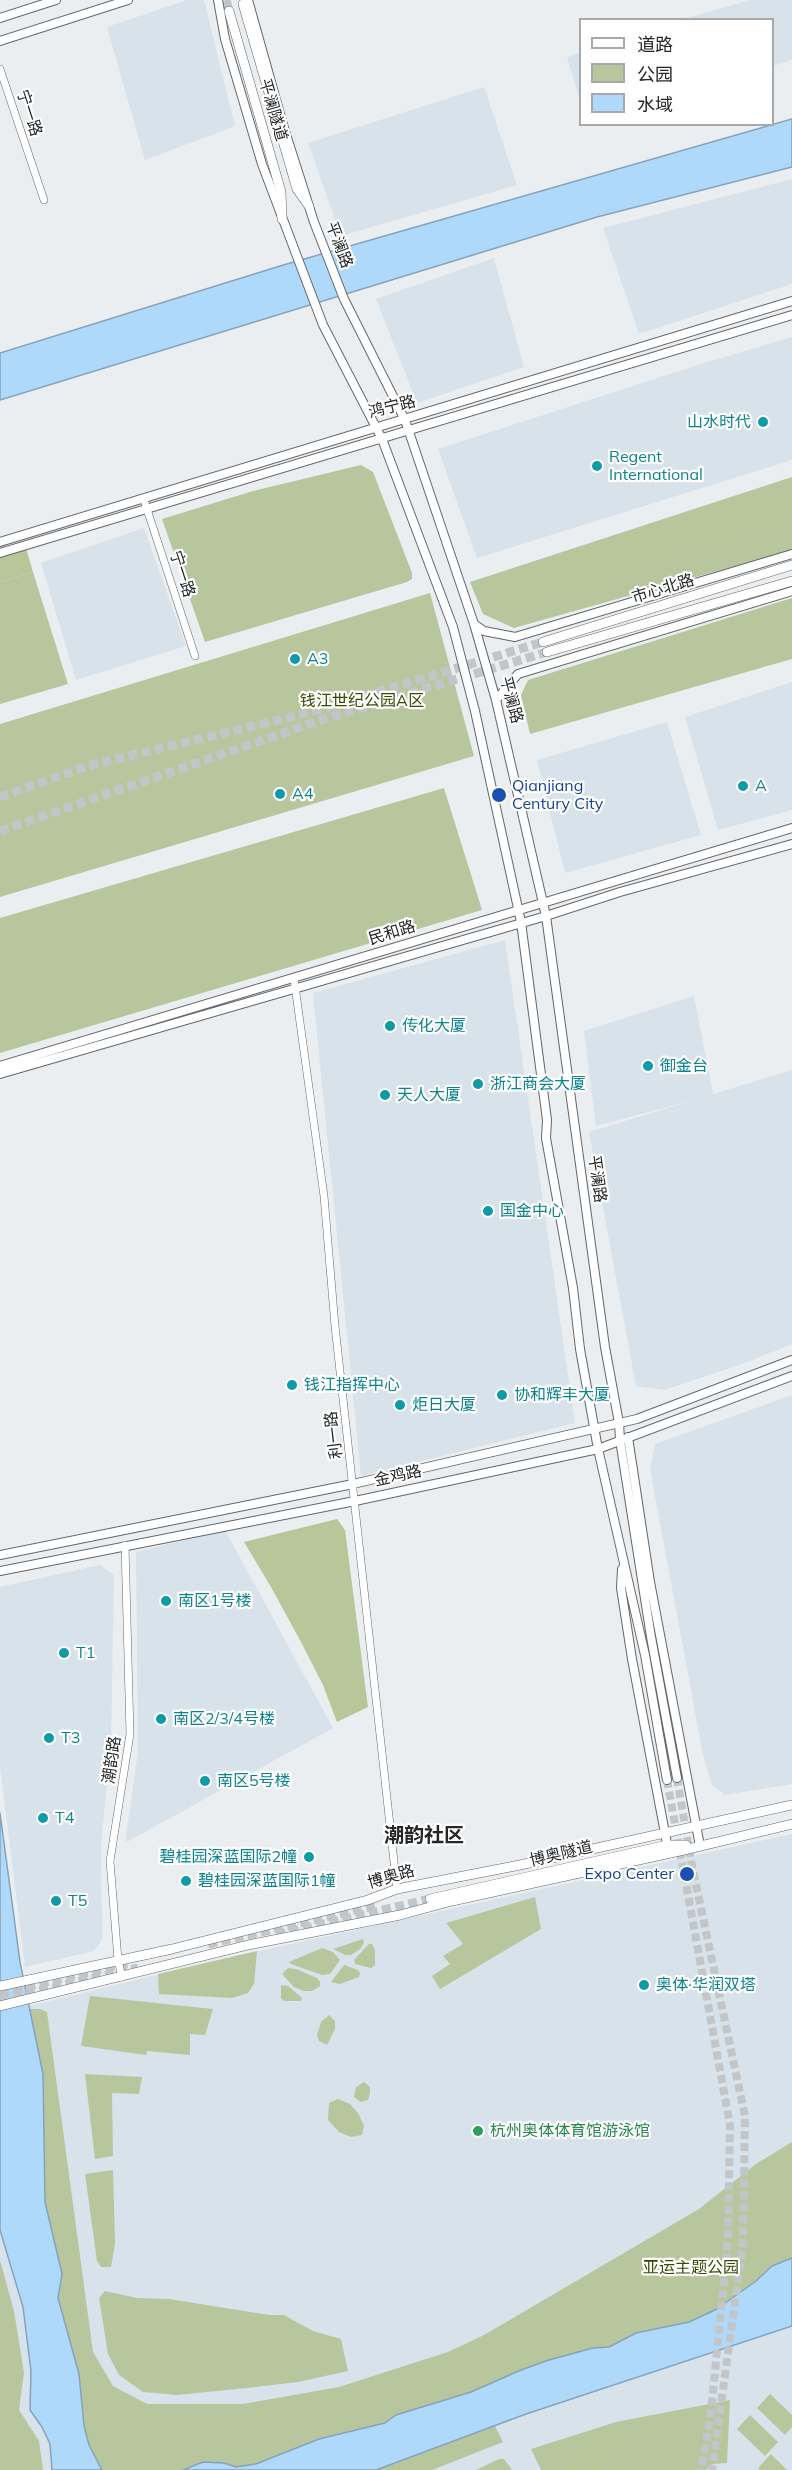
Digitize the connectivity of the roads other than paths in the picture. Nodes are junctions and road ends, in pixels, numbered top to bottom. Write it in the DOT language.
graph roads {
  1 [pos="56,0"];
  2 [pos="128,0"];
  3 [pos="218,0"];
  4 [pos="245,2"];
  5 [pos="229,11"];
  6 [pos="0,18"];
  7 [pos="0,40"];
  8 [pos="0,69"];
  9 [pos="44,200"];
  10 [pos="309,206"];
  11 [pos="282,219"];
  12 [pos="792,301"];
  13 [pos="792,315"];
  14 [pos="405,420"];
  15 [pos="374,427"];
  16 [pos="409,430"];
  17 [pos="382,439"];
  18 [pos="145,504"];
  19 [pos="0,543"];
  20 [pos="0,553"];
  21 [pos="792,554"];
  22 [pos="792,565"];
  23 [pos="792,581"];
  24 [pos="792,591"];
  25 [pos="474,624"];
  26 [pos="543,642"];
  27 [pos="547,652"];
  28 [pos="195,657"];
  29 [pos="496,700"];
  30 [pos="792,828"];
  31 [pos="792,844"];
  32 [pos="543,903"];
  33 [pos="518,911"];
  34 [pos="546,916"];
  35 [pos="521,922"];
  36 [pos="295,983"];
  37 [pos="0,1066"];
  38 [pos="0,1074"];
  39 [pos="792,1360"];
  40 [pos="792,1376"];
  41 [pos="619,1423"];
  42 [pos="594,1429"];
  43 [pos="624,1439"];
  44 [pos="598,1449"];
  45 [pos="353,1484"];
  46 [pos="355,1501"];
  47 [pos="124,1545"];
  48 [pos="0,1555"];
  49 [pos="623,1563"];
  50 [pos="0,1571"];
  51 [pos="677,1778"];
  52 [pos="667,1780"];
  53 [pos="792,1804"];
  54 [pos="792,1824"];
  55 [pos="696,1826"];
  56 [pos="666,1832"];
  57 [pos="700,1846"];
  58 [pos="668,1850"];
  59 [pos="573,1853"];
  60 [pos="397,1889"];
  61 [pos="118,1960"];
  62 [pos="122,1977"];
  63 [pos="0,1986"];
  64 [pos="0,2006"];
  1 -- 6 [label="main road"];
  2 -- 7 [label="main road"];
  3 -- 11 [label="main road"];
  4 -- 10 [label="main road, 平澜隧道"];
  5 -- 11 [label="main road, 平澜隧道"];
  8 -- 9 [label="street, 宁一路"];
  10 -- 14 [label="main road, 平澜路"];
  11 -- 15 [label="main road"];
  12 -- 14 [label="main road, 鸿宁路"];
  13 -- 16 [label="main road, 鸿宁路"];
  14 -- 15 [label="main road, 鸿宁路"];
  14 -- 16 [label="main road, 平澜路"];
  15 -- 17 [label="main road"];
  15 -- 18 [label="main road, 鸿宁路"];
  16 -- 17 [label="main road, 鸿宁路"];
  16 -- 25 [label="main road, 平澜路"];
  17 -- 18 [label="main road, 鸿宁路"];
  17 -- 33 [label="main road"];
  18 -- 19 [label="main road, 鸿宁路"];
  18 -- 20 [label="main road, 鸿宁路"];
  18 -- 28 [label="street, 宁一路"];
  21 -- 25 [label="main road"];
  22 -- 26 [label="main road, 市心北路"];
  23 -- 27 [label="main road, 市心北路"];
  24 -- 29 [label="main road"];
  25 -- 29 [label="main road, 平澜路"];
  29 -- 32 [label="main road, 平澜路"];
  30 -- 32 [label="main road, 民和路"];
  31 -- 34 [label="main road, 民和路"];
  32 -- 33 [label="main road, 民和路"];
  32 -- 34 [label="main road, 平澜路"];
  33 -- 35 [label="main road"];
  33 -- 36 [label="main road, 民和路"];
  34 -- 35 [label="main road, 民和路"];
  34 -- 41 [label="main road, 平澜路"];
  35 -- 36 [label="main road, 民和路"];
  35 -- 42 [label="main road"];
  36 -- 37 [label="main road, 民和路"];
  36 -- 38 [label="main road, 民和路"];
  36 -- 45 [label="street, 利一路"];
  39 -- 41 [label="main road, 金鸡路"];
  40 -- 43 [label="main road, 金鸡路"];
  41 -- 42 [label="main road, 金鸡路"];
  41 -- 43 [label="main road, 平澜路"];
  42 -- 44 [label="main road"];
  42 -- 45 [label="main road, 金鸡路"];
  43 -- 44 [label="main road, 金鸡路"];
  43 -- 51 [label="main road"];
  43 -- 55 [label="main road"];
  44 -- 46 [label="main road, 金鸡路"];
  44 -- 49 [label="main road"];
  45 -- 46 [label="street, 利一路"];
  45 -- 48 [label="main road, 金鸡路"];
  46 -- 47 [label="main road, 金鸡路"];
  46 -- 60 [label="street, 利一路"];
  47 -- 50 [label="main road, 金鸡路"];
  47 -- 61 [label="street, 潮韵路"];
  49 -- 52 [label="main road"];
  49 -- 56 [label="main road"];
  53 -- 55 [label="main road, 博奥路"];
  54 -- 57 [label="main road"];
  55 -- 56 [label="main road, 博奥路"];
  55 -- 57 [label="main road"];
  56 -- 58 [label="main road"];
  56 -- 59 [label="main road, 博奥路"];
  57 -- 58 [label="main road"];
  58 -- 59 [label="main road, 博奥隧道"];
  58 -- 62 [label="main road"];
  59 -- 60 [label="main road, 博奥路"];
  60 -- 61 [label="main road, 博奥路"];
  61 -- 62 [label="street, 潮韵路"];
  61 -- 63 [label="main road, 博奥路"];
  62 -- 64 [label="main road"];
}
